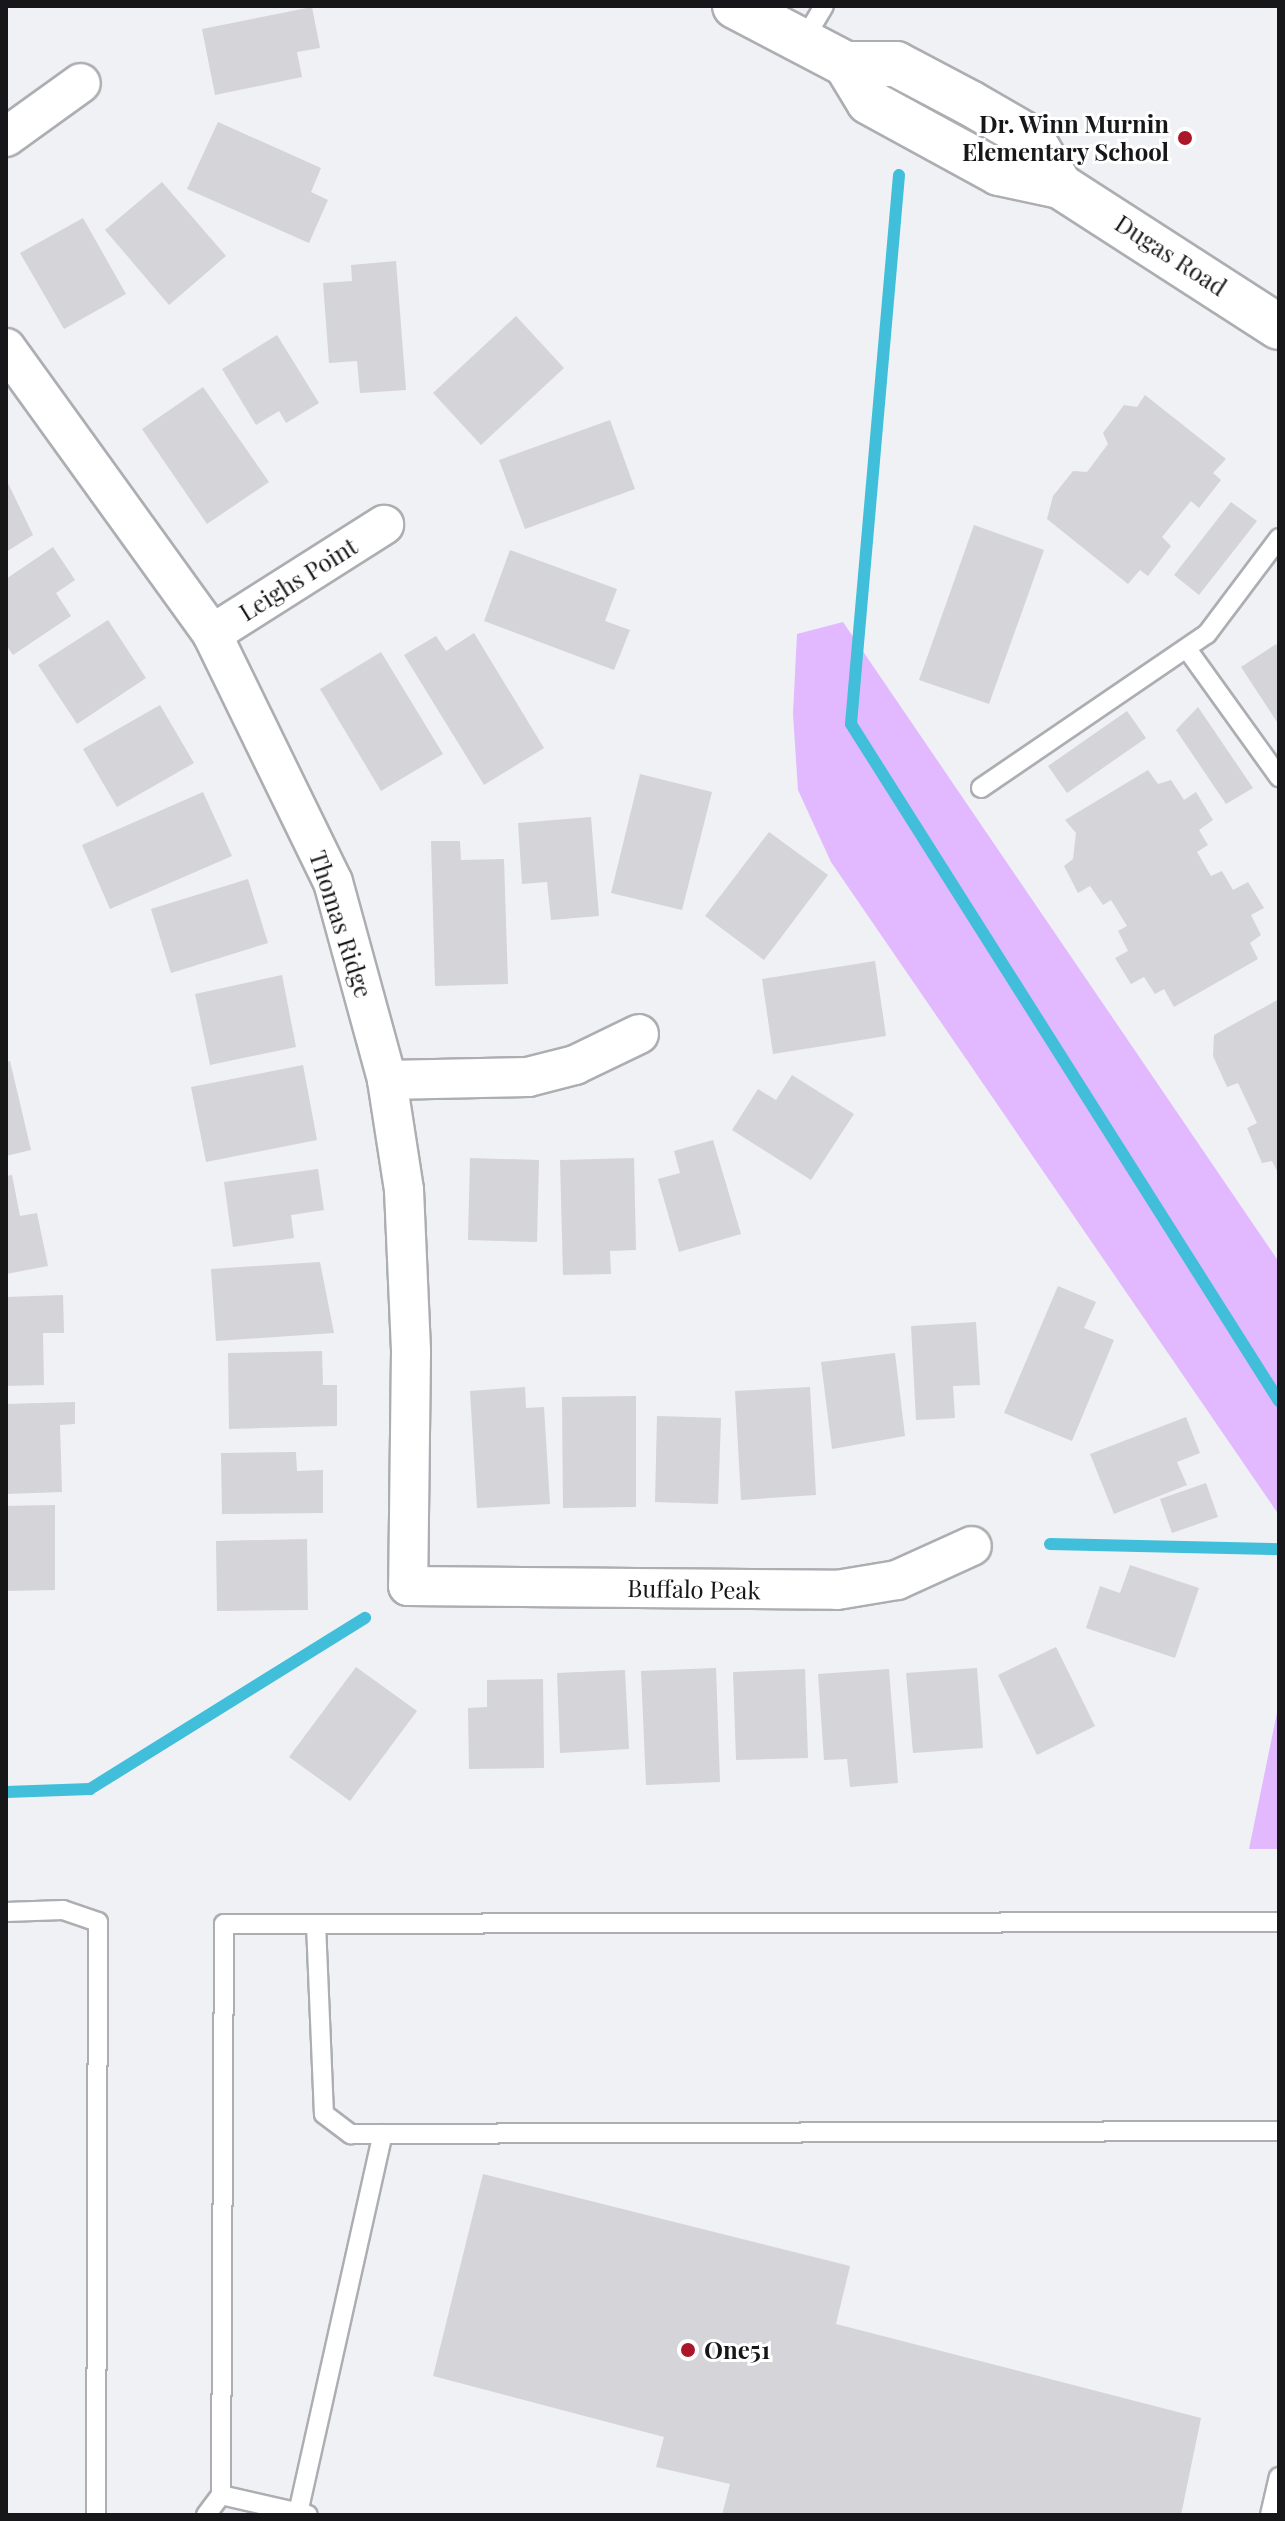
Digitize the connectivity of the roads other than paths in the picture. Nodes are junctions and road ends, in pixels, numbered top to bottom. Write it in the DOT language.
graph roads {
  1 [pos="735,6"];
  2 [pos="824,6"];
  3 [pos="802,43"];
  4 [pos="81,83"];
  5 [pos="6,137"];
  6 [pos="1279,327"];
  7 [pos="6,348"];
  8 [pos="384,525"];
  9 [pos="1279,538"];
  10 [pos="212,634"];
  11 [pos="1187,649"];
  12 [pos="1279,777"];
  13 [pos="981,788"];
  14 [pos="639,1034"];
  15 [pos="387,1080"];
  16 [pos="972,1546"];
  17 [pos="408,1586"];
  18 [pos="6,1912"];
  19 [pos="1279,1922"];
  20 [pos="316,1924"];
  21 [pos="1279,2131"];
  22 [pos="383,2134"];
  23 [pos="1279,2477"];
  24 [pos="221,2495"];
  25 [pos="303,2514"];
  26 [pos="96,2515"];
  27 [pos="206,2515"];
  28 [pos="1270,2515"];
  1 -- 3 [label="street, Dugas Road"];
  2 -- 3 [label="lane"];
  3 -- 6 [label="street, Dugas Road"];
  4 -- 5 [label="street"];
  7 -- 10 [label="street, Thomas Ridge"];
  8 -- 10 [label="street, Leighs Point"];
  9 -- 11 [label="lane"];
  10 -- 15 [label="street, Thomas Ridge"];
  11 -- 12 [label="lane"];
  11 -- 13 [label="lane"];
  14 -- 15 [label="street"];
  15 -- 17 [label="street, Thomas Ridge"];
  16 -- 17 [label="street, Buffalo Peak"];
  18 -- 26 [label="lane"];
  19 -- 20 [label="lane"];
  20 -- 22 [label="lane"];
  20 -- 24 [label="lane"];
  21 -- 22 [label="lane"];
  22 -- 25 [label="lane"];
  23 -- 28 [label="lane"];
  24 -- 25 [label="lane"];
  24 -- 27 [label="lane"];
}
